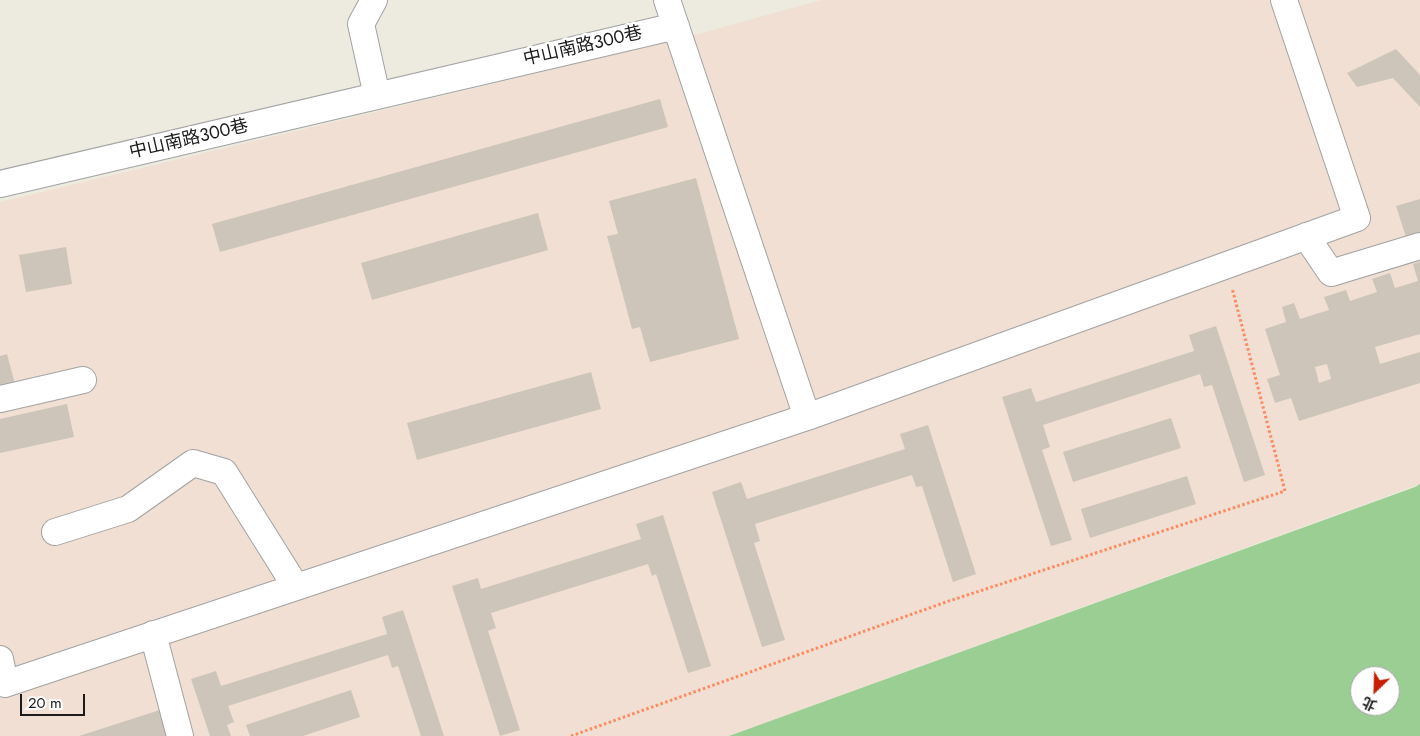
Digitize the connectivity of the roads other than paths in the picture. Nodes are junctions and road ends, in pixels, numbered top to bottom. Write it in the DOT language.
graph roads {
  1 [pos="374,0"];
  2 [pos="667,0"];
  3 [pos="1284,0"];
  4 [pos="676,26"];
  5 [pos="377,96"];
  6 [pos="0,184"];
  7 [pos="1306,236"];
  8 [pos="1420,246"];
  9 [pos="84,380"];
  10 [pos="0,399"];
  11 [pos="807,417"];
  12 [pos="54,532"];
  13 [pos="296,587"];
  14 [pos="153,634"];
  15 [pos="0,659"];
  16 [pos="180,736"];
  1 -- 5 [label="street"];
  2 -- 4 [label="street"];
  3 -- 7 [label="street"];
  4 -- 5 [label="street, 中山南路300巷"];
  4 -- 11 [label="street"];
  5 -- 6 [label="street, 中山南路300巷"];
  7 -- 8 [label="street"];
  7 -- 11 [label="street"];
  9 -- 10 [label="street"];
  11 -- 13 [label="street"];
  12 -- 13 [label="street"];
  13 -- 14 [label="street"];
  14 -- 15 [label="street"];
  14 -- 16 [label="street"];
}
